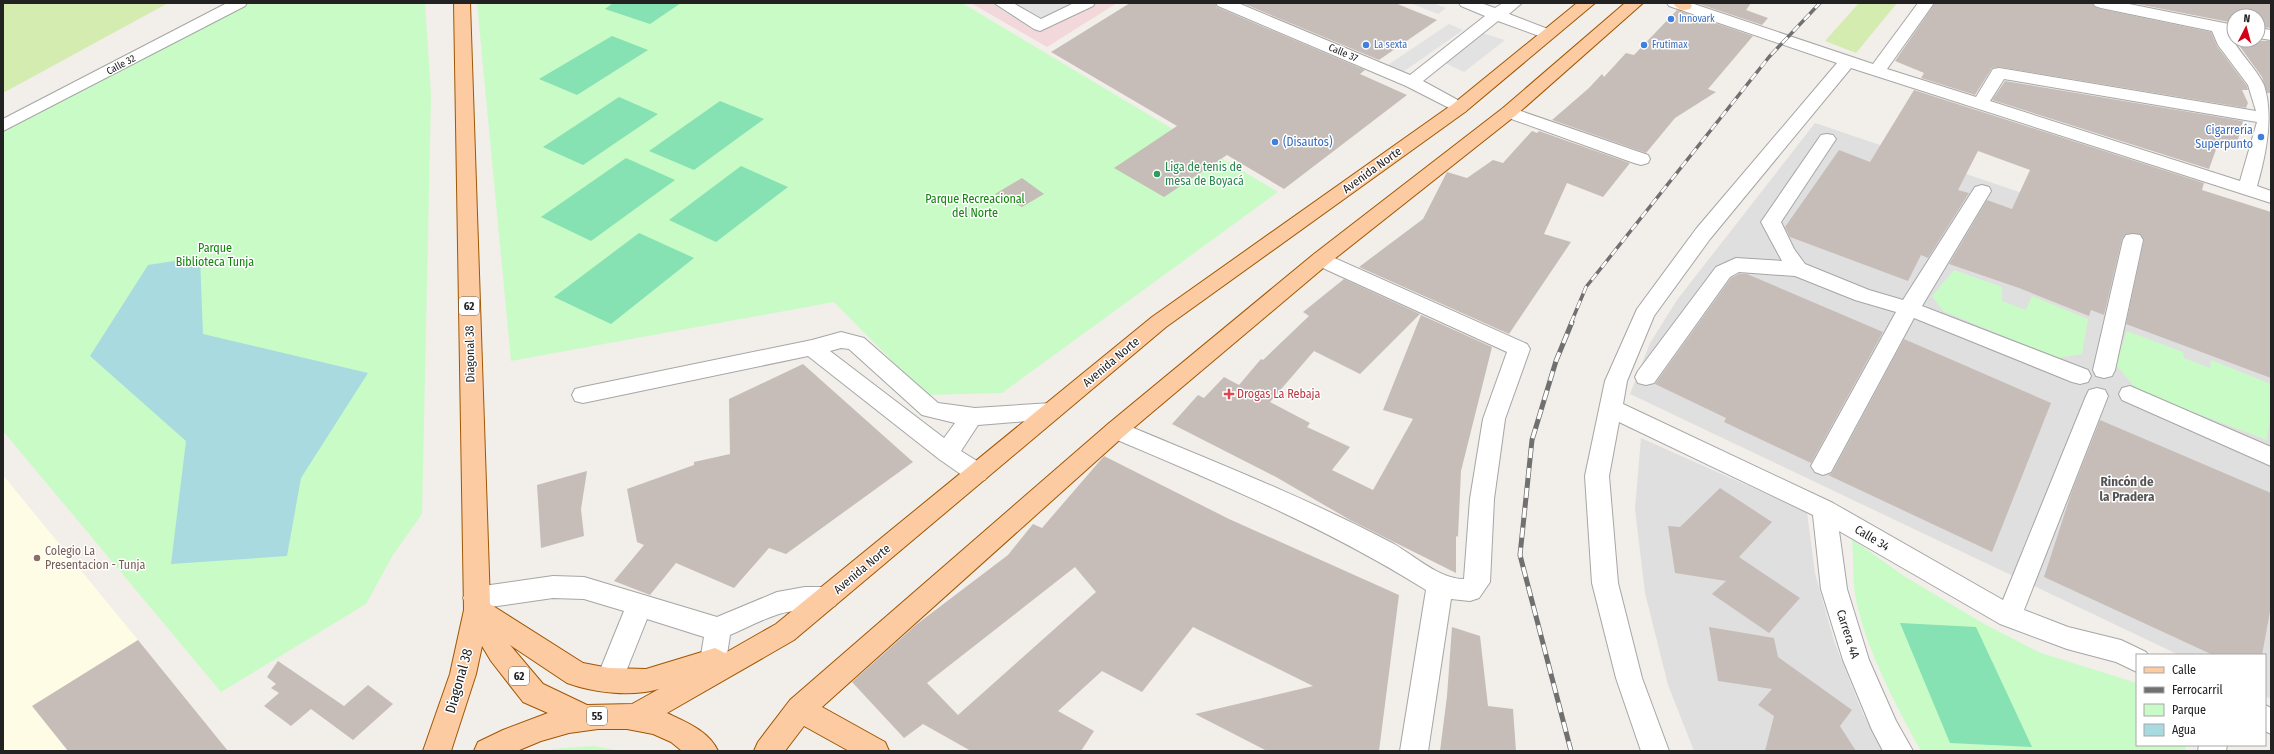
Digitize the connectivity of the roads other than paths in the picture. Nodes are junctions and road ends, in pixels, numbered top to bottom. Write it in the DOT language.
graph roads {
  1 [pos="239,3"];
  2 [pos="462,3"];
  3 [pos="1002,3"];
  4 [pos="1224,3"];
  5 [pos="1467,3"];
  6 [pos="1514,3"];
  7 [pos="1587,3"];
  8 [pos="1635,3"];
  9 [pos="1926,3"];
  10 [pos="2101,3"];
  11 [pos="1680,4"];
  12 [pos="1074,5"];
  13 [pos="1496,14"];
  14 [pos="2226,29"];
  15 [pos="1547,34"];
  16 [pos="2228,48"];
  17 [pos="1848,61"];
  18 [pos="1877,71"];
  19 [pos="1412,82"];
  20 [pos="1980,104"];
  21 [pos="1459,108"];
  22 [pos="1509,112"];
  23 [pos="2267,118"];
  24 [pos="3,126"];
  25 [pos="1827,139"];
  26 [pos="1641,159"];
  27 [pos="2247,190"];
  28 [pos="1982,191"];
  29 [pos="2271,197"];
  30 [pos="2133,240"];
  31 [pos="1321,259"];
  32 [pos="1798,270"];
  33 [pos="1908,308"];
  34 [pos="812,348"];
  35 [pos="2104,370"];
  36 [pos="2080,376"];
  37 [pos="1646,377"];
  38 [pos="2130,394"];
  39 [pos="583,395"];
  40 [pos="2097,396"];
  41 [pos="1610,408"];
  42 [pos="1051,411"];
  43 [pos="972,416"];
  44 [pos="1116,430"];
  45 [pos="948,453"];
  46 [pos="2271,457"];
  47 [pos="1823,466"];
  48 [pos="977,473"];
  49 [pos="1824,510"];
  50 [pos="1440,585"];
  51 [pos="826,598"];
  52 [pos="476,604"];
  53 [pos="639,605"];
  54 [pos="2009,616"];
  55 [pos="718,628"];
  56 [pos="786,632"];
  57 [pos="2136,660"];
  58 [pos="713,661"];
  59 [pos="609,680"];
  60 [pos="800,709"];
  61 [pos="584,717"];
  62 [pos="634,718"];
  63 [pos="437,751"];
  64 [pos="488,751"];
  65 [pos="704,751"];
  66 [pos="768,751"];
  67 [pos="875,751"];
  68 [pos="1414,751"];
  69 [pos="1655,751"];
  70 [pos="1898,751"];
  1 -- 24 [label="street, Calle 32"];
  2 -- 52 [label="main road, Diagonal 38 / 62"];
  3 -- 12 [label="street"];
  4 -- 19 [label="street, Calle 37"];
  5 -- 13 [label="street"];
  6 -- 13 [label="street"];
  7 -- 15 [label="main road, Avenida Norte"];
  8 -- 22 [label="main road"];
  9 -- 18 [label="street"];
  10 -- 14 [label="street"];
  11 -- 17 [label="street"];
  13 -- 15 [label="street"];
  13 -- 19 [label="street"];
  15 -- 21 [label="main road, Avenida Norte"];
  16 -- 23 [label="street"];
  17 -- 18 [label="street"];
  17 -- 41 [label="street"];
  18 -- 20 [label="street"];
  19 -- 21 [label="street, Calle 37"];
  20 -- 23 [label="street"];
  20 -- 27 [label="street"];
  21 -- 42 [label="main road, Avenida Norte"];
  22 -- 26 [label="street"];
  22 -- 31 [label="main road"];
  23 -- 27 [label="street"];
  25 -- 32 [label="street"];
  27 -- 29 [label="street"];
  28 -- 33 [label="street"];
  30 -- 35 [label="street"];
  31 -- 44 [label="main road"];
  31 -- 50 [label="street"];
  32 -- 33 [label="street"];
  32 -- 37 [label="street"];
  33 -- 36 [label="street"];
  33 -- 47 [label="street"];
  34 -- 39 [label="street"];
  34 -- 43 [label="street"];
  34 -- 45 [label="street"];
  35 -- 36 [label="street"];
  35 -- 38 [label="street"];
  36 -- 40 [label="street"];
  38 -- 40 [label="street"];
  38 -- 46 [label="street"];
  40 -- 54 [label="street"];
  41 -- 49 [label="street, Calle 34"];
  41 -- 69 [label="street"];
  42 -- 43 [label="street"];
  42 -- 48 [label="main road, Avenida Norte"];
  43 -- 45 [label="street"];
  44 -- 50 [label="street"];
  44 -- 60 [label="main road"];
  45 -- 48 [label="street"];
  48 -- 51 [label="main road, Avenida Norte"];
  49 -- 54 [label="street, Calle 34"];
  49 -- 70 [label="street, Carrera 4A"];
  50 -- 68 [label="street"];
  51 -- 55 [label="street"];
  51 -- 56 [label="main road, Avenida Norte"];
  52 -- 53 [label="street"];
  52 -- 59 [label="main road"];
  52 -- 61 [label="main road, Diagonal 38 / 62"];
  52 -- 63 [label="main road, Diagonal 38 / 62"];
  53 -- 55 [label="street"];
  53 -- 59 [label="street"];
  54 -- 57 [label="street, Calle 34"];
  55 -- 58 [label="street"];
  56 -- 58 [label="main road"];
  56 -- 62 [label="main road, Avenida Norte"];
  58 -- 59 [label="main road"];
  60 -- 66 [label="main road"];
  60 -- 67 [label="main road"];
  61 -- 62 [label="main road, 55"];
  61 -- 64 [label="main road, 55"];
  62 -- 65 [label="main road, 55"];
}
